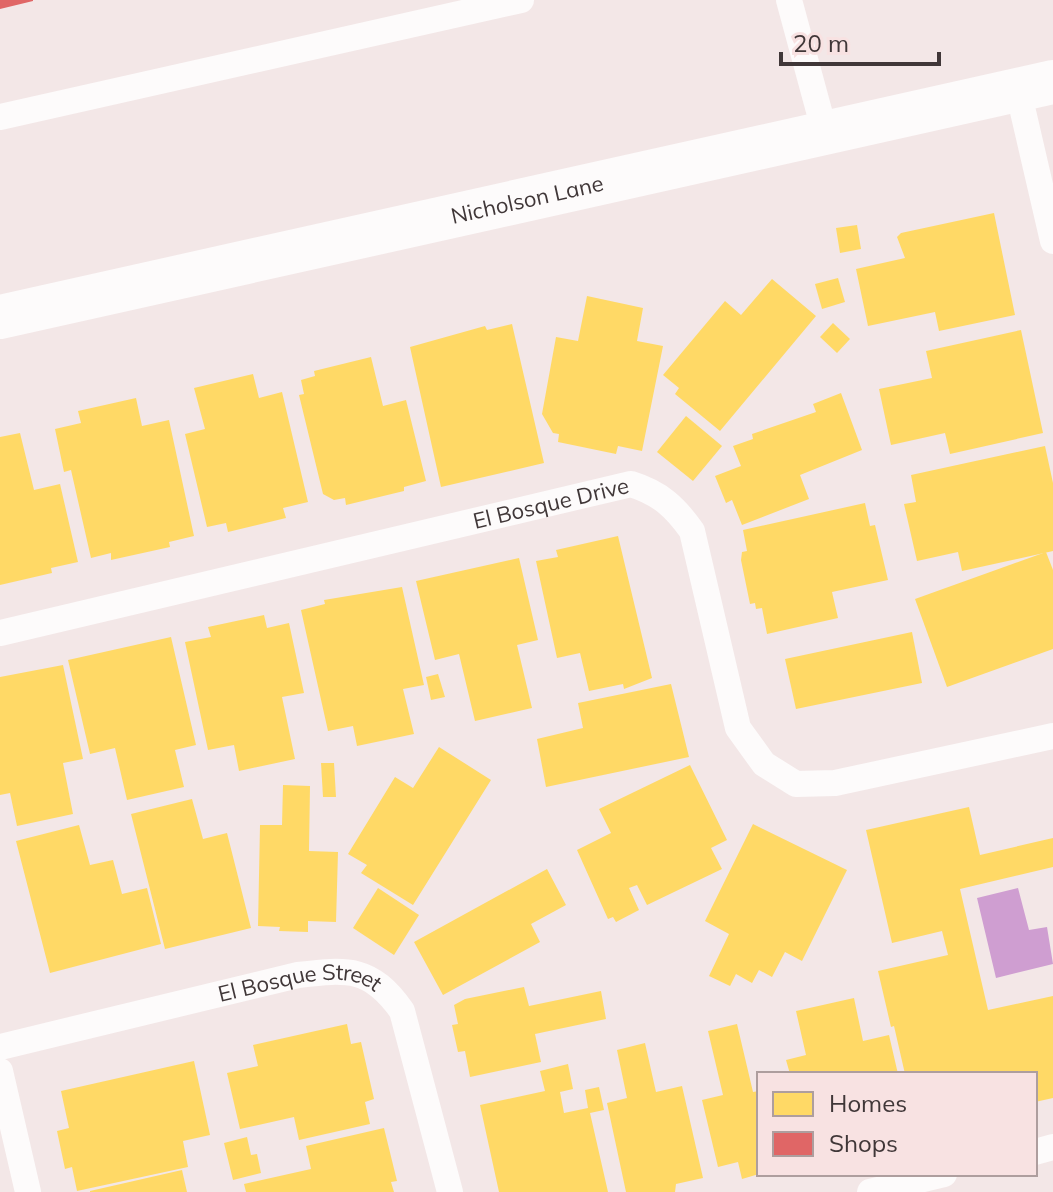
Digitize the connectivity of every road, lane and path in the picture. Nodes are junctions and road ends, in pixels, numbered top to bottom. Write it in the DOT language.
graph roads {
  1 [pos="521,0"];
  2 [pos="789,0"];
  3 [pos="1036,86"];
  4 [pos="0,117"];
  5 [pos="825,133"];
  6 [pos="1053,241"];
  7 [pos="0,317"];
  8 [pos="0,633"];
  9 [pos="1053,736"];
  10 [pos="0,1047"];
  11 [pos="0,1071"];
  12 [pos="936,1176"];
  13 [pos="28,1192"];
  14 [pos="450,1192"];
  15 [pos="870,1192"];
  1 -- 4 [label="lane"];
  2 -- 5 [label="lane"];
  3 -- 5 [label="street, Nicholson Lane"];
  3 -- 6 [label="lane"];
  5 -- 7 [label="street, Nicholson Lane"];
  8 -- 9 [label="lane, El Bosque Drive"];
  10 -- 14 [label="lane, El Bosque Street"];
  11 -- 13 [label="lane"];
  12 -- 15 [label="lane"];
}
